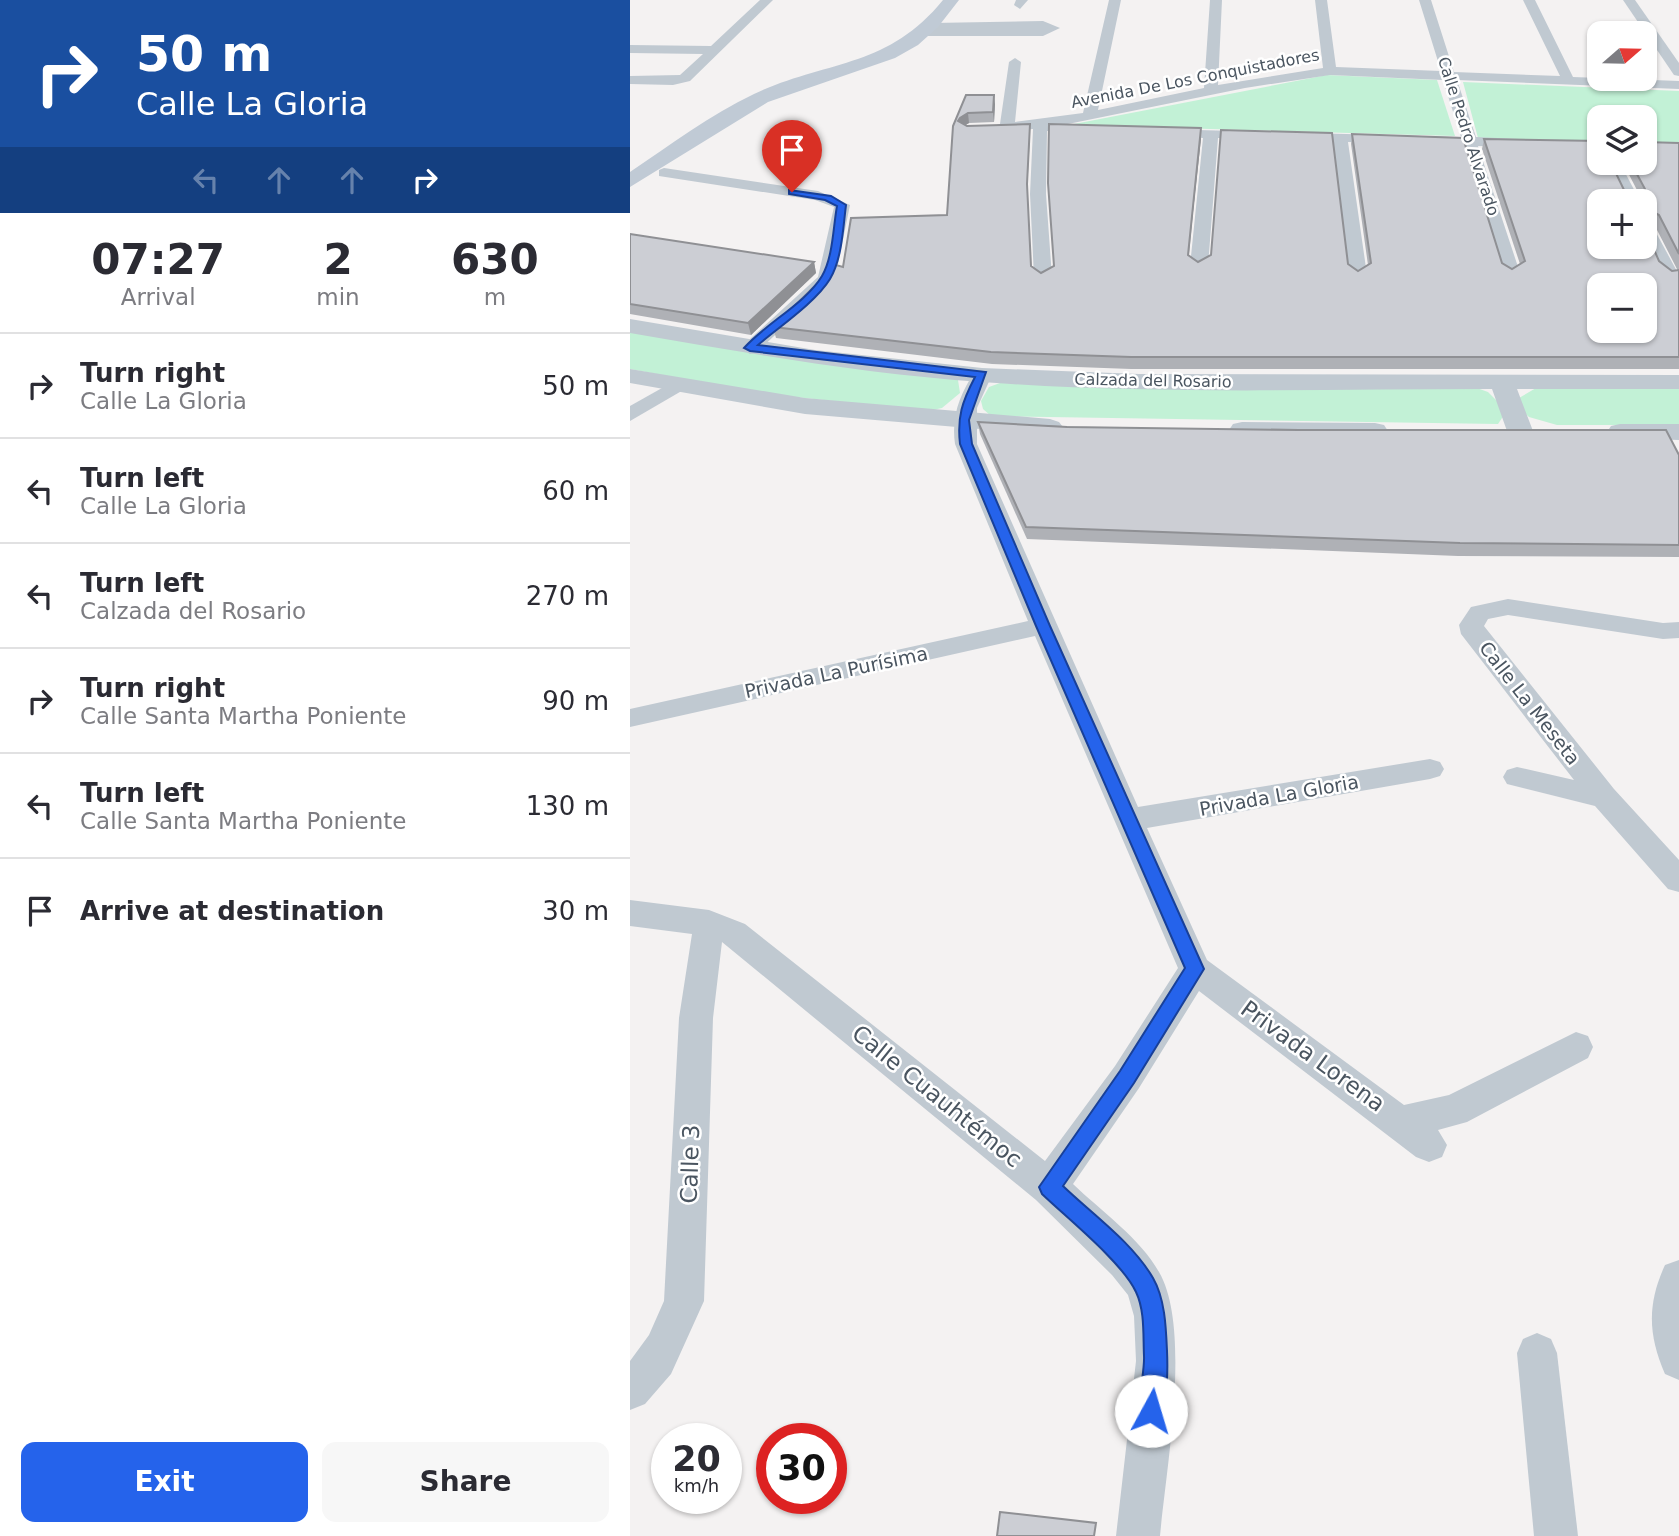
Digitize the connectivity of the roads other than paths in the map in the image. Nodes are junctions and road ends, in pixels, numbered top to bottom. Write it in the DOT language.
graph roads {
  1 [pos="767,0"];
  2 [pos="936,0"];
  3 [pos="951,0"];
  4 [pos="1115,0"];
  5 [pos="1216,0"];
  6 [pos="1321,0"];
  7 [pos="1424,0"];
  8 [pos="1529,0"];
  9 [pos="1629,0"];
  10 [pos="929,29"];
  11 [pos="630,49"];
  12 [pos="716,50"];
  13 [pos="1015,62"];
  14 [pos="1330,71"];
  15 [pos="1679,72"];
  16 [pos="1450,75"];
  17 [pos="630,80"];
  18 [pos="1568,80"];
  19 [pos="1679,85"];
  20 [pos="1211,92"];
  21 [pos="1090,114"];
  22 [pos="1040,127"];
  23 [pos="1007,128"];
  24 [pos="982,130"];
  25 [pos="1105,130"];
  26 [pos="1144,131"];
  27 [pos="1211,134"];
  28 [pos="1340,138"];
  29 [pos="1470,141"];
  30 [pos="1537,144"];
  31 [pos="630,169"];
  32 [pos="664,173"];
  33 [pos="630,181"];
  34 [pos="1657,250"];
  35 [pos="1199,266"];
  36 [pos="1511,273"];
  37 [pos="1358,275"];
  38 [pos="1670,275"];
  39 [pos="1043,277"];
  40 [pos="630,326"];
  41 [pos="750,348"];
  42 [pos="982,375"];
  43 [pos="630,376"];
  44 [pos="1501,382"];
  45 [pos="1679,382"];
  46 [pos="678,385"];
  47 [pos="630,415"];
  48 [pos="963,420"];
  49 [pos="1081,429"];
  50 [pos="1217,430"];
  51 [pos="1395,431"];
  52 [pos="1492,431"];
  53 [pos="1596,432"];
  54 [pos="1679,432"];
  55 [pos="1043,626"];
  56 [pos="1679,631"];
  57 [pos="630,718"];
  58 [pos="1430,769"];
  59 [pos="1517,777"];
  60 [pos="1604,797"];
  61 [pos="1129,820"];
  62 [pos="1679,880"];
  63 [pos="630,914"];
  64 [pos="709,923"];
  65 [pos="1195,969"];
  66 [pos="1576,1046"];
  67 [pos="1402,1122"];
  68 [pos="1429,1145"];
  69 [pos="1049,1187"];
  70 [pos="1679,1279"];
  71 [pos="1537,1353"];
  72 [pos="1679,1360"];
  73 [pos="630,1389"];
  74 [pos="1138,1536"];
  75 [pos="1556,1536"];
  1 -- 12 [label="street"];
  2 -- 31 [label="main road"];
  3 -- 10 [label="main road"];
  4 -- 21 [label="street"];
  5 -- 20 [label="street"];
  6 -- 14 [label="street"];
  7 -- 16 [label="street, Calle Pedro Alvarado"];
  8 -- 18 [label="street"];
  9 -- 15 [label="street"];
  10 -- 10 [label="street"];
  10 -- 33 [label="main road"];
  11 -- 12 [label="street"];
  12 -- 17 [label="street"];
  13 -- 23 [label="street"];
  14 -- 16 [label="street, Avenida De Los Conquistadores"];
  14 -- 20 [label="street, Avenida De Los Conquistadores"];
  16 -- 18 [label="street, Avenida De Los Conquistadores"];
  16 -- 29 [label="street, Calle Pedro Alvarado"];
  18 -- 19 [label="street, Avenida De Los Conquistadores"];
  20 -- 21 [label="street, Avenida De Los Conquistadores"];
  21 -- 22 [label="street, Avenida De Los Conquistadores"];
  22 -- 23 [label="street, Avenida De Los Conquistadores"];
  22 -- 25 [label="street"];
  22 -- 39 [label="street"];
  23 -- 24 [label="street, Avenida De Los Conquistadores"];
  26 -- 27 [label="street"];
  27 -- 28 [label="street"];
  27 -- 35 [label="street"];
  28 -- 29 [label="street"];
  28 -- 37 [label="street"];
  29 -- 30 [label="street"];
  29 -- 36 [label="street, Calle Pedro Alvarado"];
  32 -- 41 [label="street"];
  34 -- 38 [label="street"];
  40 -- 41 [label="street, Calzada del Rosario"];
  41 -- 42 [label="street, Calzada del Rosario"];
  42 -- 44 [label="street, Calzada del Rosario"];
  42 -- 48 [label="street"];
  43 -- 46 [label="street"];
  44 -- 45 [label="street, Calzada del Rosario"];
  44 -- 52 [label="street"];
  46 -- 47 [label="street"];
  46 -- 48 [label="street"];
  48 -- 49 [label="street"];
  48 -- 55 [label="street"];
  50 -- 51 [label="street"];
  53 -- 54 [label="street"];
  55 -- 57 [label="street, Privada La Purísima"];
  55 -- 61 [label="street"];
  56 -- 60 [label="street, Calle La Meseta"];
  58 -- 61 [label="street, Privada La Gloria"];
  59 -- 60 [label="street"];
  60 -- 62 [label="street, Calle La Meseta"];
  61 -- 65 [label="street"];
  63 -- 64 [label="street, Calle Cuauhtémoc"];
  64 -- 69 [label="street, Calle Cuauhtémoc"];
  64 -- 73 [label="street, Calle 3"];
  65 -- 67 [label="street, Privada Lorena"];
  65 -- 69 [label="street"];
  66 -- 67 [label="street"];
  67 -- 68 [label="street, Privada Lorena"];
  69 -- 74 [label="street, Calle Cuauhtémoc"];
  70 -- 72 [label="street"];
  71 -- 75 [label="street"];
}
